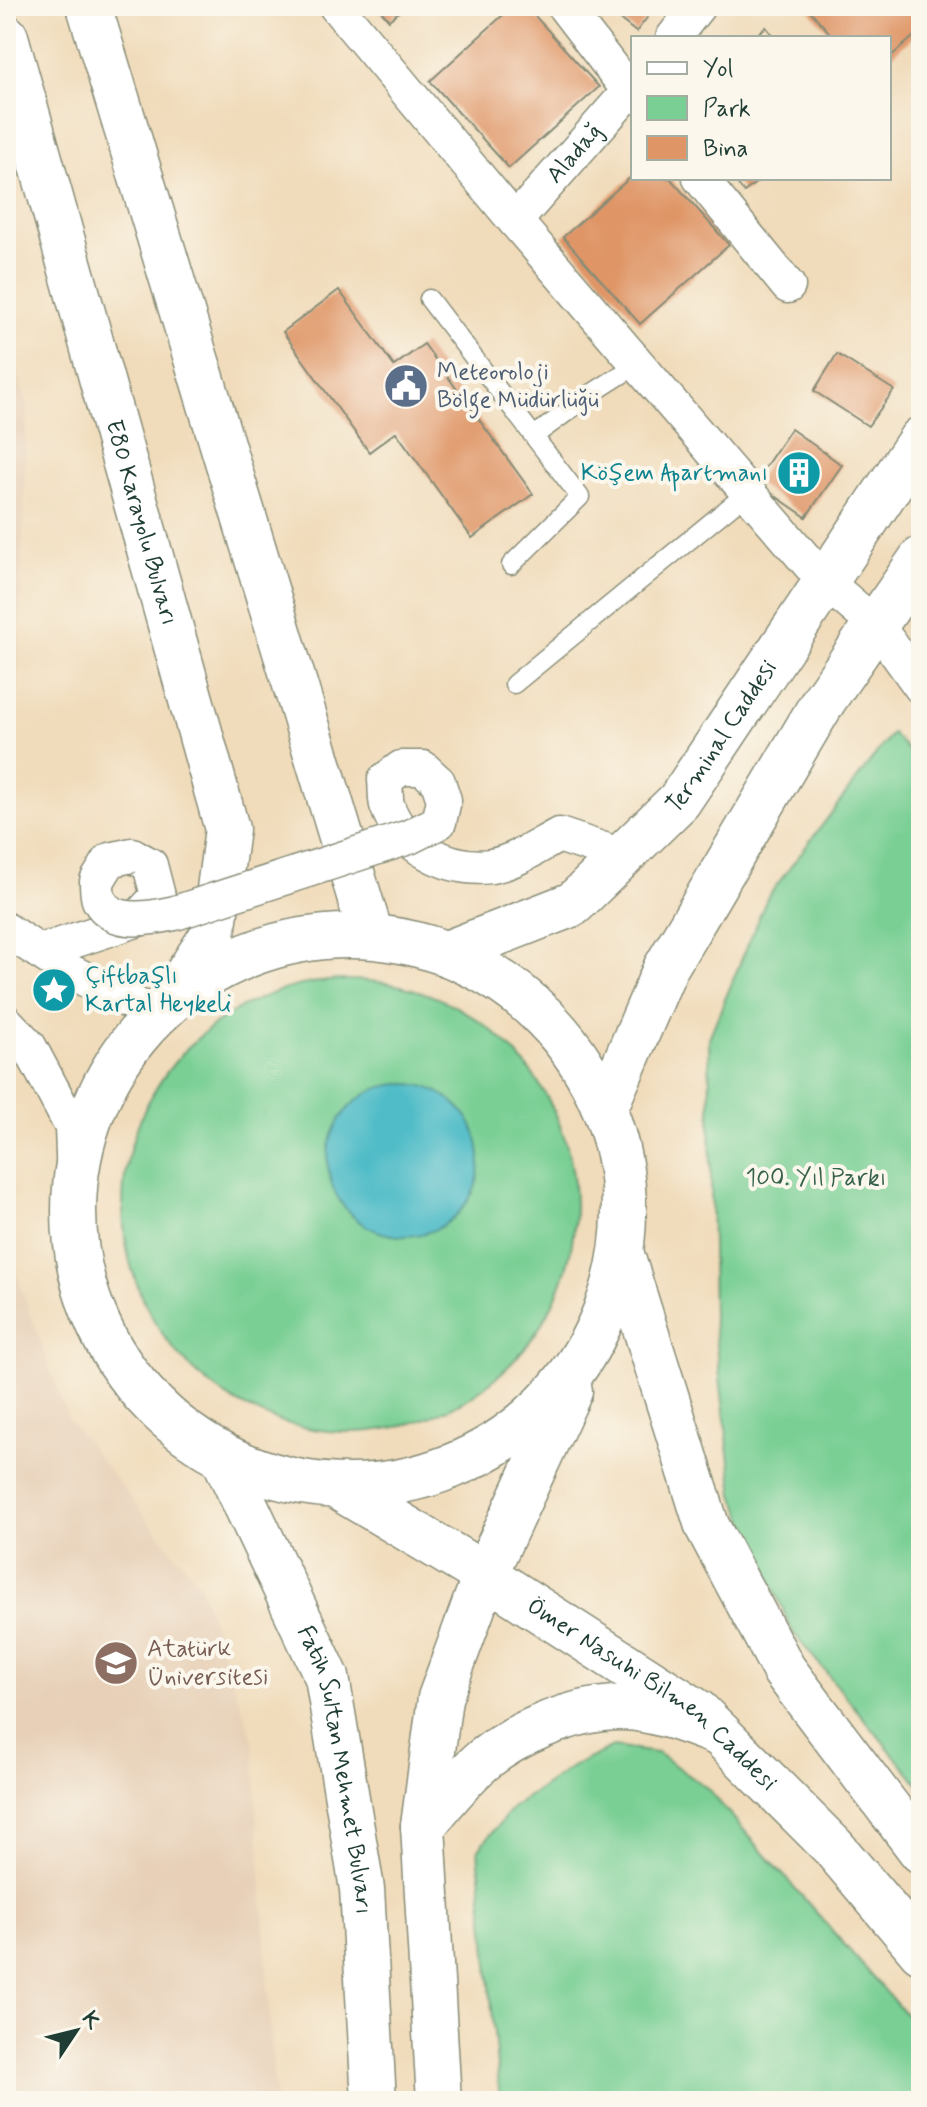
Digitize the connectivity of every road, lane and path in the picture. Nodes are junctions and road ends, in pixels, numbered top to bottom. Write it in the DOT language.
graph roads {
  1 [pos="89,6"];
  2 [pos="336,6"];
  3 [pos="564,6"];
  4 [pos="698,6"];
  5 [pos="675,36"];
  6 [pos="6,37"];
  7 [pos="631,91"];
  8 [pos="631,93"];
  9 [pos="702,180"];
  10 [pos="515,221"];
  11 [pos="788,286"];
  12 [pos="429,299"];
  13 [pos="638,364"];
  14 [pos="534,436"];
  15 [pos="921,439"];
  16 [pos="748,492"];
  17 [pos="921,559"];
  18 [pos="511,565"];
  19 [pos="824,581"];
  20 [pos="877,626"];
  21 [pos="514,684"];
  22 [pos="921,687"];
  23 [pos="622,856"];
  24 [pos="6,930"];
  25 [pos="371,935"];
  26 [pos="40,952"];
  27 [pos="447,953"];
  28 [pos="163,1007"];
  29 [pos="6,1022"];
  30 [pos="605,1109"];
  31 [pos="74,1183"];
  32 [pos="622,1255"];
  33 [pos="589,1349"];
  34 [pos="223,1457"];
  35 [pos="339,1488"];
  36 [pos="485,1575"];
  37 [pos="720,1734"];
  38 [pos="423,1826"];
  39 [pos="921,1851"];
  40 [pos="921,1951"];
  41 [pos="374,2101"];
  42 [pos="439,2101"];
  1 -- 25 [label="main road"];
  2 -- 10 [label="street"];
  3 -- 7 [label="street"];
  4 -- 5 [label="street"];
  6 -- 28 [label="main road, E80 Karayolu Bulvarı"];
  8 -- 10 [label="street, Aladağ"];
  9 -- 11 [label="street"];
  10 -- 13 [label="street"];
  12 -- 14 [label="lane"];
  13 -- 14 [label="lane"];
  13 -- 16 [label="street"];
  14 -- 18 [label="lane"];
  15 -- 19 [label="main road, Terminal Caddesi"];
  16 -- 19 [label="street"];
  16 -- 21 [label="lane"];
  17 -- 20 [label="main road"];
  19 -- 20 [label="street"];
  19 -- 23 [label="main road, Terminal Caddesi"];
  20 -- 22 [label="street"];
  20 -- 30 [label="main road"];
  23 -- 26 [label="street, bridge"];
  23 -- 27 [label="main road, Terminal Caddesi"];
  24 -- 26 [label="street"];
  25 -- 27 [label="main road"];
  25 -- 28 [label="main road"];
  26 -- 28 [label="street"];
  27 -- 30 [label="main road"];
  28 -- 31 [label="main road"];
  29 -- 31 [label="street"];
  30 -- 32 [label="main road"];
  31 -- 34 [label="main road"];
  32 -- 33 [label="main road"];
  32 -- 39 [label="main road"];
  33 -- 35 [label="main road"];
  33 -- 36 [label="main road"];
  34 -- 35 [label="main road"];
  34 -- 41 [label="main road, Fatih Sultan Mehmet Bulvarı"];
  35 -- 36 [label="main road, Ömer Nasuhi Bilmen Caddesi"];
  36 -- 37 [label="main road, Ömer Nasuhi Bilmen Caddesi"];
  36 -- 38 [label="main road"];
  37 -- 38 [label="main road"];
  37 -- 40 [label="main road, Ömer Nasuhi Bilmen Caddesi"];
  38 -- 42 [label="main road"];
}
